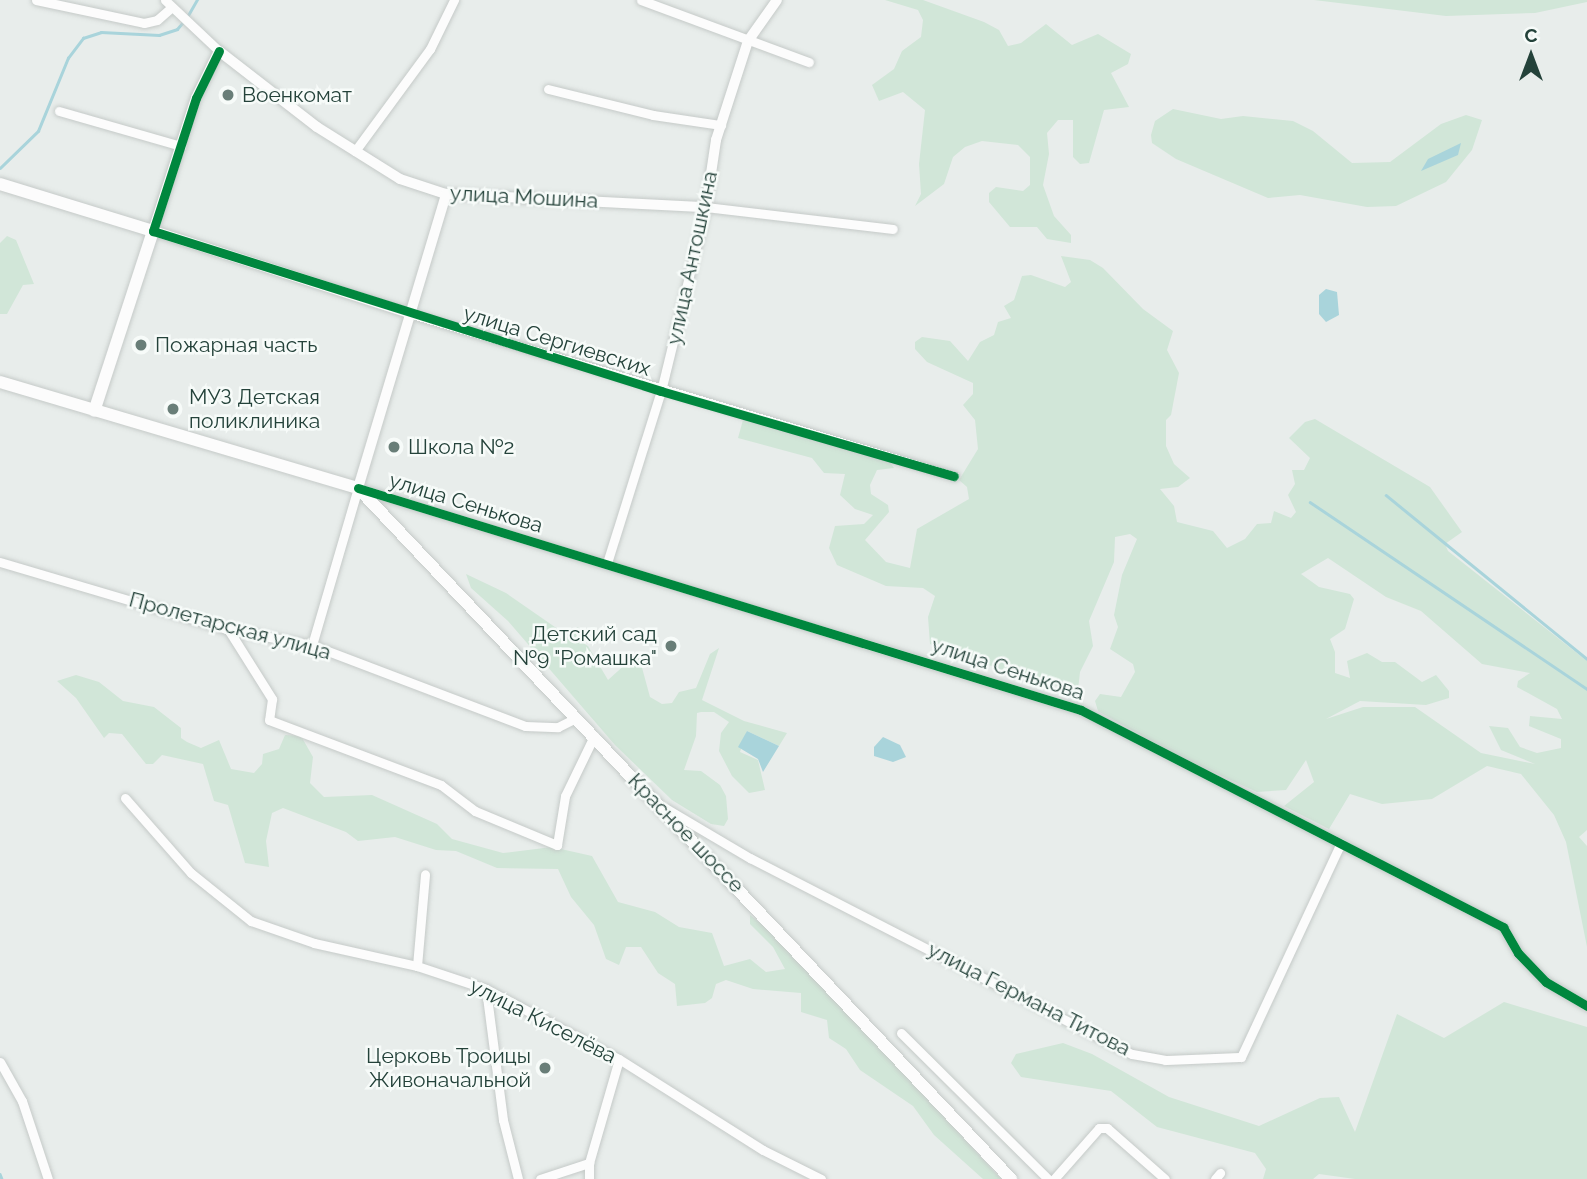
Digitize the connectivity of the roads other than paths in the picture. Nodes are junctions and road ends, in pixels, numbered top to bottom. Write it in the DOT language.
graph roads {
  1 [pos="36,0"];
  2 [pos="454,0"];
  3 [pos="642,0"];
  4 [pos="776,0"];
  5 [pos="168,4"];
  6 [pos="748,41"];
  7 [pos="219,51"];
  8 [pos="809,62"];
  9 [pos="548,89"];
  10 [pos="59,111"];
  11 [pos="721,125"];
  12 [pos="181,146"];
  13 [pos="355,151"];
  14 [pos="0,184"];
  15 [pos="446,194"];
  16 [pos="706,206"];
  17 [pos="893,229"];
  18 [pos="153,231"];
  19 [pos="412,314"];
  20 [pos="0,382"];
  21 [pos="661,391"];
  22 [pos="94,411"];
  23 [pos="954,476"];
  24 [pos="358,488"];
  25 [pos="398,500"];
  26 [pos="385,516"];
  27 [pos="0,562"];
  28 [pos="607,563"];
  29 [pos="228,629"];
  30 [pos="312,645"];
  31 [pos="576,718"];
  32 [pos="594,736"];
  33 [pos="125,798"];
  34 [pos="658,804"];
  35 [pos="1340,843"];
  36 [pos="425,874"];
  37 [pos="417,966"];
  38 [pos="486,989"];
  39 [pos="1587,1006"];
  40 [pos="901,1033"];
  41 [pos="619,1059"];
  42 [pos="0,1062"];
  43 [pos="589,1163"];
  44 [pos="48,1179"];
  45 [pos="518,1179"];
  46 [pos="540,1179"];
  47 [pos="589,1179"];
  48 [pos="821,1179"];
  49 [pos="1011,1179"];
  50 [pos="1048,1179"];
  51 [pos="1054,1179"];
  52 [pos="1165,1179"];
  1 -- 5 [label="street"];
  2 -- 13 [label="street"];
  3 -- 6 [label="street"];
  4 -- 6 [label="street, улица Антошкина"];
  5 -- 7 [label="street, улица Мошина"];
  6 -- 8 [label="street"];
  6 -- 11 [label="street, улица Антошкина"];
  7 -- 12 [label="street"];
  7 -- 13 [label="street, улица Мошина"];
  9 -- 11 [label="street"];
  10 -- 12 [label="street"];
  11 -- 16 [label="street, улица Антошкина"];
  12 -- 18 [label="street"];
  13 -- 15 [label="street, улица Мошина"];
  14 -- 18 [label="main road"];
  15 -- 16 [label="street, улица Мошина"];
  15 -- 19 [label="street"];
  16 -- 17 [label="street, улица Мошина"];
  16 -- 21 [label="street, улица Антошкина"];
  18 -- 19 [label="street, улица Сергиевских"];
  18 -- 22 [label="main road"];
  19 -- 21 [label="street, улица Сергиевских"];
  19 -- 24 [label="street"];
  20 -- 22 [label="main road"];
  21 -- 23 [label="street, улица Сергиевских"];
  21 -- 28 [label="street, улица Антошкина"];
  22 -- 24 [label="main road"];
  24 -- 25 [label="street, улица Сенькова"];
  24 -- 26 [label="main road, Красное шоссе"];
  24 -- 30 [label="street"];
  25 -- 26 [label="street"];
  25 -- 28 [label="street, улица Сенькова"];
  26 -- 31 [label="main road, Красное шоссе"];
  27 -- 29 [label="street, Пролетарская улица"];
  28 -- 35 [label="street, улица Сенькова"];
  29 -- 30 [label="street, Пролетарская улица"];
  29 -- 32 [label="street"];
  30 -- 31 [label="street, Пролетарская улица"];
  31 -- 32 [label="main road, Красное шоссе"];
  32 -- 34 [label="main road, Красное шоссе"];
  33 -- 37 [label="street, улица Киселёва"];
  34 -- 35 [label="street, улица Германа Титова"];
  34 -- 49 [label="main road, Красное шоссе"];
  35 -- 39 [label="street, улица Сенькова"];
  36 -- 37 [label="street"];
  37 -- 38 [label="street, улица Киселёва"];
  38 -- 41 [label="street, улица Киселёва"];
  38 -- 45 [label="street"];
  40 -- 50 [label="street"];
  41 -- 43 [label="street"];
  41 -- 48 [label="street, улица Киселёва"];
  42 -- 44 [label="street"];
  43 -- 46 [label="street"];
  43 -- 47 [label="street"];
  51 -- 52 [label="street"];
}
